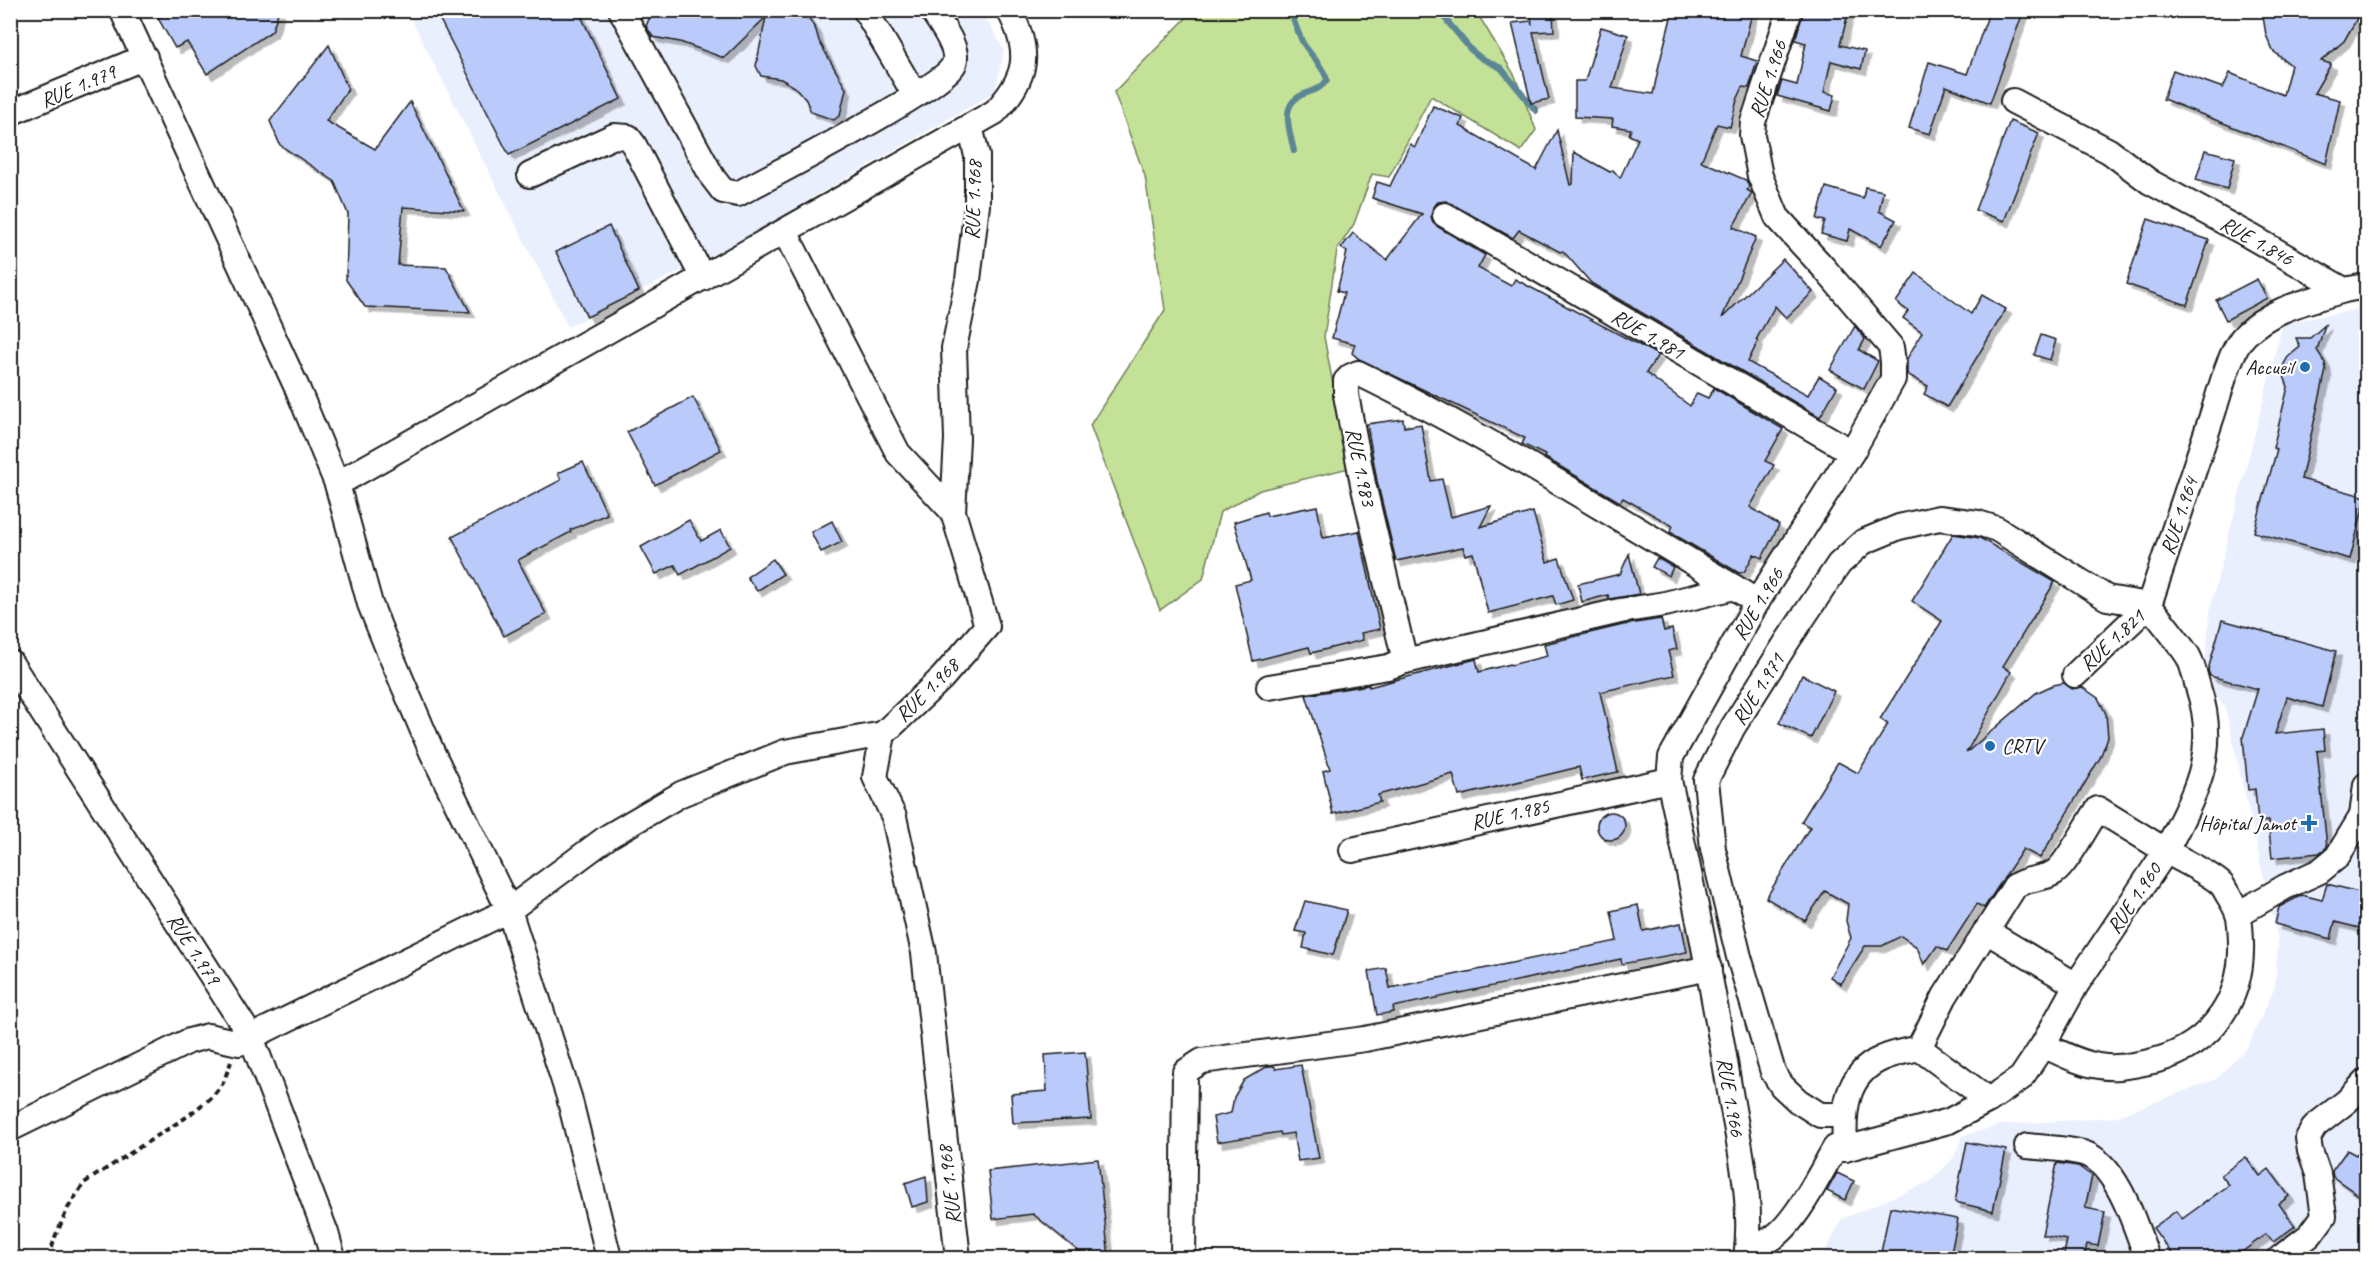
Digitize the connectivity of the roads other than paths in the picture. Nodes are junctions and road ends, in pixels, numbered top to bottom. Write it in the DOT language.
graph roads {
  1 [pos="122,10"];
  2 [pos="621,10"];
  3 [pos="865,10"];
  4 [pos="932,10"];
  5 [pos="1009,10"];
  6 [pos="1790,10"];
  7 [pos="145,57"];
  8 [pos="915,95"];
  9 [pos="2013,101"];
  10 [pos="10,113"];
  11 [pos="970,126"];
  12 [pos="530,175"];
  13 [pos="1445,215"];
  14 [pos="785,232"];
  15 [pos="703,278"];
  16 [pos="2355,288"];
  17 [pos="1852,452"];
  18 [pos="337,484"];
  19 [pos="953,513"];
  20 [pos="1734,587"];
  21 [pos="1757,602"];
  22 [pos="2149,605"];
  23 [pos="1405,661"];
  24 [pos="10,662"];
  25 [pos="2075,675"];
  26 [pos="1269,687"];
  27 [pos="883,734"];
  28 [pos="1669,780"];
  29 [pos="2367,785"];
  30 [pos="2364,817"];
  31 [pos="1352,850"];
  32 [pos="2166,851"];
  33 [pos="509,910"];
  34 [pos="2240,913"];
  35 [pos="1986,931"];
  36 [pos="1709,968"];
  37 [pos="2076,984"];
  38 [pos="245,1040"];
  39 [pos="2043,1045"];
  40 [pos="1919,1047"];
  41 [pos="2367,1081"];
  42 [pos="1989,1100"];
  43 [pos="1843,1115"];
  44 [pos="10,1129"];
  45 [pos="2027,1146"];
  46 [pos="1840,1149"];
  47 [pos="1747,1252"];
  48 [pos="333,1258"];
  49 [pos="609,1258"];
  50 [pos="958,1258"];
  51 [pos="1183,1258"];
  52 [pos="2146,1258"];
  53 [pos="2280,1258"];
  1 -- 7 [label="street"];
  2 -- 8 [label="street"];
  3 -- 8 [label="street"];
  4 -- 8 [label="street"];
  5 -- 11 [label="street"];
  6 -- 17 [label="street, RUE 1.966"];
  7 -- 10 [label="street, RUE 1.979"];
  7 -- 18 [label="street"];
  9 -- 16 [label="street, RUE 1.846"];
  11 -- 14 [label="street"];
  11 -- 19 [label="street, RUE 1.968"];
  12 -- 15 [label="street"];
  13 -- 17 [label="street, RUE 1.981"];
  14 -- 15 [label="street"];
  14 -- 19 [label="street"];
  15 -- 18 [label="street"];
  16 -- 22 [label="street, RUE 1.964"];
  17 -- 21 [label="street, RUE 1.966"];
  18 -- 33 [label="street"];
  19 -- 27 [label="street, RUE 1.968"];
  20 -- 21 [label="street, RUE 1.983"];
  20 -- 23 [label="street"];
  20 -- 23 [label="street, RUE 1.983"];
  21 -- 28 [label="street, RUE 1.966"];
  22 -- 25 [label="street, RUE 1.821"];
  22 -- 32 [label="street"];
  22 -- 43 [label="street, RUE 1.971"];
  23 -- 26 [label="street"];
  24 -- 38 [label="street, RUE 1.979"];
  27 -- 33 [label="street"];
  27 -- 50 [label="street, RUE 1.968"];
  28 -- 31 [label="street, RUE 1.985"];
  28 -- 36 [label="street, RUE 1.966"];
  29 -- 30 [label="street"];
  30 -- 34 [label="street"];
  32 -- 34 [label="street, RUE 1.960"];
  32 -- 35 [label="street"];
  32 -- 37 [label="street, RUE 1.960"];
  33 -- 38 [label="street"];
  33 -- 49 [label="street"];
  34 -- 39 [label="street"];
  35 -- 37 [label="street"];
  35 -- 40 [label="street"];
  36 -- 47 [label="street, RUE 1.966"];
  36 -- 51 [label="street"];
  37 -- 39 [label="street, RUE 1.960"];
  38 -- 44 [label="street"];
  38 -- 48 [label="street, RUE 1.979"];
  39 -- 42 [label="street, RUE 1.960"];
  40 -- 42 [label="street"];
  40 -- 43 [label="street"];
  41 -- 53 [label="street"];
  42 -- 46 [label="street, RUE 1.960"];
  43 -- 46 [label="street"];
  45 -- 52 [label="street"];
  46 -- 47 [label="street"];
}
